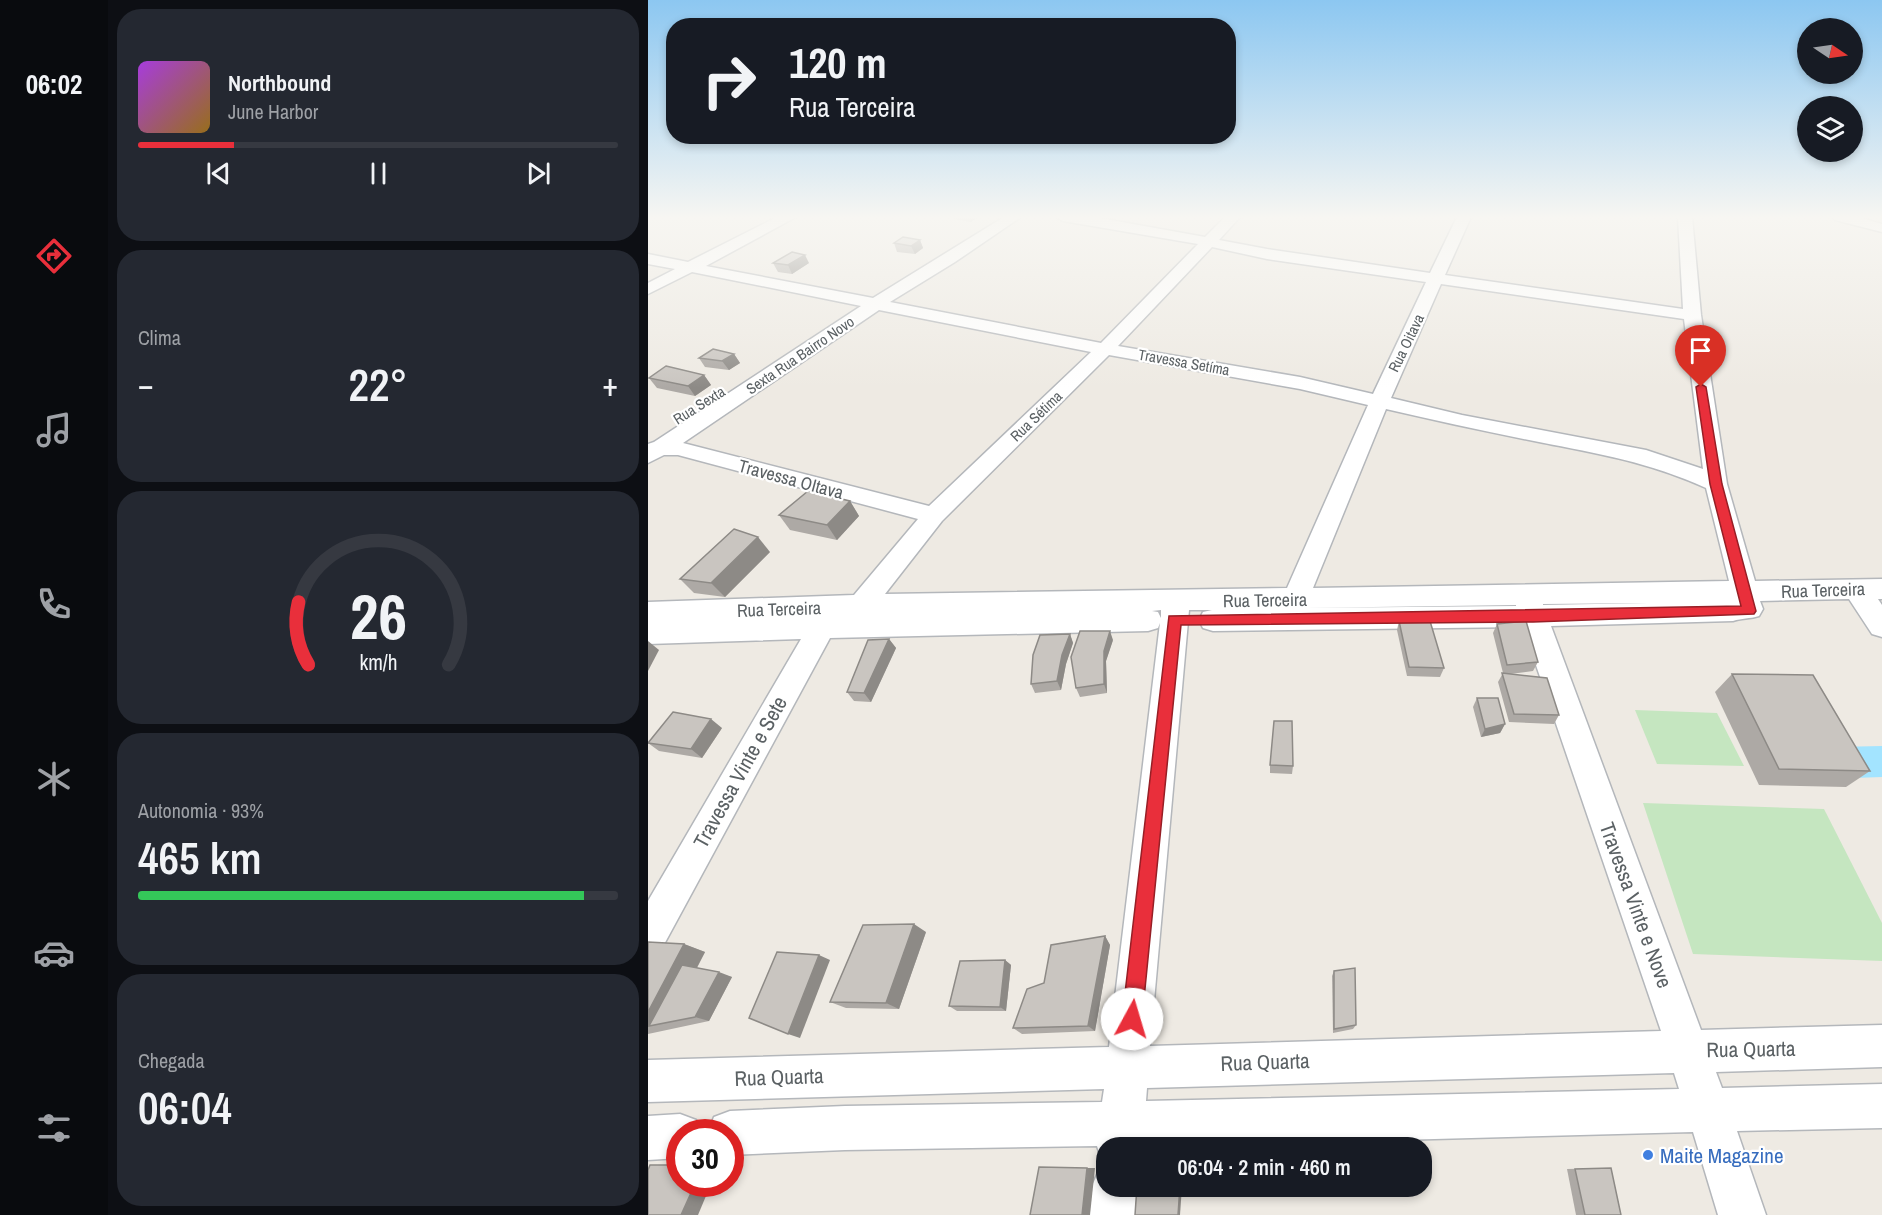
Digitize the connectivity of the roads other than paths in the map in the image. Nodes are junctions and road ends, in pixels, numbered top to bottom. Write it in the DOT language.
graph roads {
  1 [pos="663,274"];
  2 [pos="673,274"];
  3 [pos="725,274"];
  4 [pos="911,274"];
  5 [pos="919,274"];
  6 [pos="1180,274"];
  7 [pos="1402,274"];
  8 [pos="1439,274"];
  9 [pos="1689,274"];
  10 [pos="648,279"];
  11 [pos="1437,279"];
  12 [pos="648,289"];
  13 [pos="870,302"];
  14 [pos="1692,315"];
  15 [pos="1105,349"];
  16 [pos="1378,403"];
  17 [pos="651,448"];
  18 [pos="1716,484"];
  19 [pos="934,515"];
  20 [pos="1294,600"];
  21 [pos="1746,602"];
  22 [pos="1874,604"];
  23 [pos="1530,606"];
  24 [pos="1175,611"];
  25 [pos="648,612"];
  26 [pos="842,616"];
  27 [pos="648,633"];
  28 [pos="648,937"];
  29 [pos="1882,1046"];
  30 [pos="1688,1050"];
  31 [pos="1127,1066"];
  32 [pos="648,1081"];
  33 [pos="1882,1106"];
  34 [pos="1706,1111"];
  35 [pos="744,1132"];
  36 [pos="666,1136"];
  37 [pos="1120,1136"];
  38 [pos="648,1137"];
  39 [pos="1114,1197"];
  40 [pos="1113,1215"];
  41 [pos="1742,1215"];
  1 -- 10 [label="street"];
  2 -- 12 [label="street"];
  3 -- 13 [label="street, Travessa Setíma"];
  4 -- 13 [label="street"];
  5 -- 13 [label="street, Sexta Rua Bairro Novo"];
  6 -- 15 [label="street, Rua Sétima"];
  7 -- 11 [label="street"];
  8 -- 11 [label="street, Rua Oitava"];
  9 -- 14 [label="street"];
  11 -- 14 [label="street"];
  11 -- 16 [label="street, Rua Oitava"];
  13 -- 15 [label="street, Travessa Setíma"];
  13 -- 17 [label="street, Sexta Rua Bairro Novo"];
  14 -- 18 [label="street"];
  15 -- 16 [label="street, Travessa Setíma"];
  15 -- 19 [label="street, Rua Sétima"];
  16 -- 18 [label="street, Travessa Setíma"];
  16 -- 20 [label="street, Rua Oitava"];
  17 -- 19 [label="street, Travessa OItava"];
  18 -- 21 [label="street"];
  19 -- 26 [label="street, Rua Sétima"];
  20 -- 23 [label="street, Rua Terceira"];
  20 -- 24 [label="street, Rua Terceira"];
  21 -- 22 [label="street, Rua Terceira"];
  21 -- 23 [label="street, Rua Terceira"];
  23 -- 24 [label="street, Rua Terceira"];
  23 -- 30 [label="street, Travessa Vinte e Nove"];
  24 -- 26 [label="street, Rua Terceira"];
  24 -- 31 [label="street"];
  25 -- 26 [label="street, Rua Terceira"];
  26 -- 27 [label="street, Rua Terceira"];
  26 -- 28 [label="street, Travessa Vinte e Sete"];
  29 -- 30 [label="street, Rua Quarta"];
  30 -- 31 [label="street, Rua Quarta"];
  30 -- 34 [label="street, Travessa Vinte e Nove"];
  31 -- 32 [label="street, Rua Quarta"];
  31 -- 37 [label="street"];
  33 -- 34 [label="street"];
  34 -- 37 [label="street"];
  34 -- 41 [label="street, Travessa Vinte e Nove"];
  35 -- 37 [label="street"];
  36 -- 38 [label="street"];
  39 -- 40 [label="street"];
}
